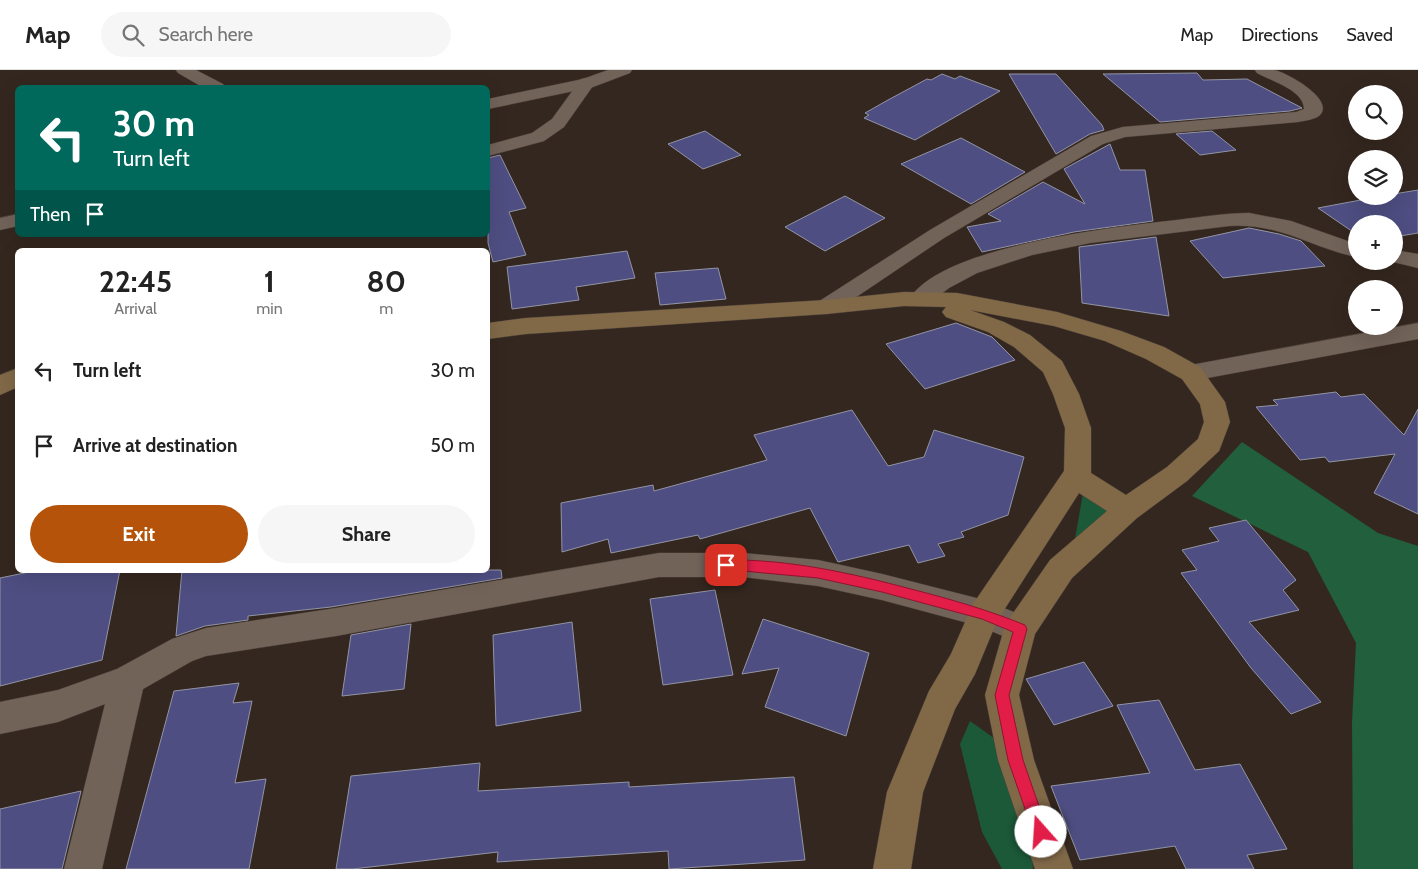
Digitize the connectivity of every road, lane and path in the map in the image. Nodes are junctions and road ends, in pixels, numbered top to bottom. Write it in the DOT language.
graph roads {
  1 [pos="184,70"];
  2 [pos="624,70"];
  3 [pos="1263,70"];
  4 [pos="587,83"];
  5 [pos="212,85"];
  6 [pos="490,104"];
  7 [pos="490,150"];
  8 [pos="15,221"];
  9 [pos="0,224"];
  10 [pos="1348,249"];
  11 [pos="1403,258"];
  12 [pos="1418,261"];
  13 [pos="920,299"];
  14 [pos="826,307"];
  15 [pos="490,331"];
  16 [pos="1418,331"];
  17 [pos="1113,336"];
  18 [pos="1041,357"];
  19 [pos="1191,373"];
  20 [pos="1076,477"];
  21 [pos="1127,510"];
  22 [pos="984,614"];
  23 [pos="1020,629"];
  24 [pos="128,680"];
  25 [pos="0,718"];
  26 [pos="886,868"];
  27 [pos="83,869"];
  28 [pos="1054,869"];
  1 -- 5 [label="street"];
  2 -- 4 [label="street"];
  3 -- 14 [label="street"];
  4 -- 6 [label="street"];
  4 -- 7 [label="street"];
  8 -- 9 [label="street"];
  10 -- 13 [label="street"];
  11 -- 12 [label="street"];
  13 -- 14 [label="main road"];
  13 -- 17 [label="main road"];
  13 -- 18 [label="main road"];
  14 -- 15 [label="main road"];
  16 -- 19 [label="street"];
  17 -- 18 [label="main road"];
  17 -- 19 [label="main road"];
  18 -- 20 [label="main road"];
  19 -- 21 [label="main road"];
  20 -- 21 [label="main road"];
  20 -- 22 [label="main road"];
  21 -- 23 [label="main road"];
  22 -- 23 [label="street"];
  22 -- 24 [label="street"];
  22 -- 26 [label="main road"];
  23 -- 28 [label="main road"];
  24 -- 25 [label="street"];
  24 -- 27 [label="street"];
}
